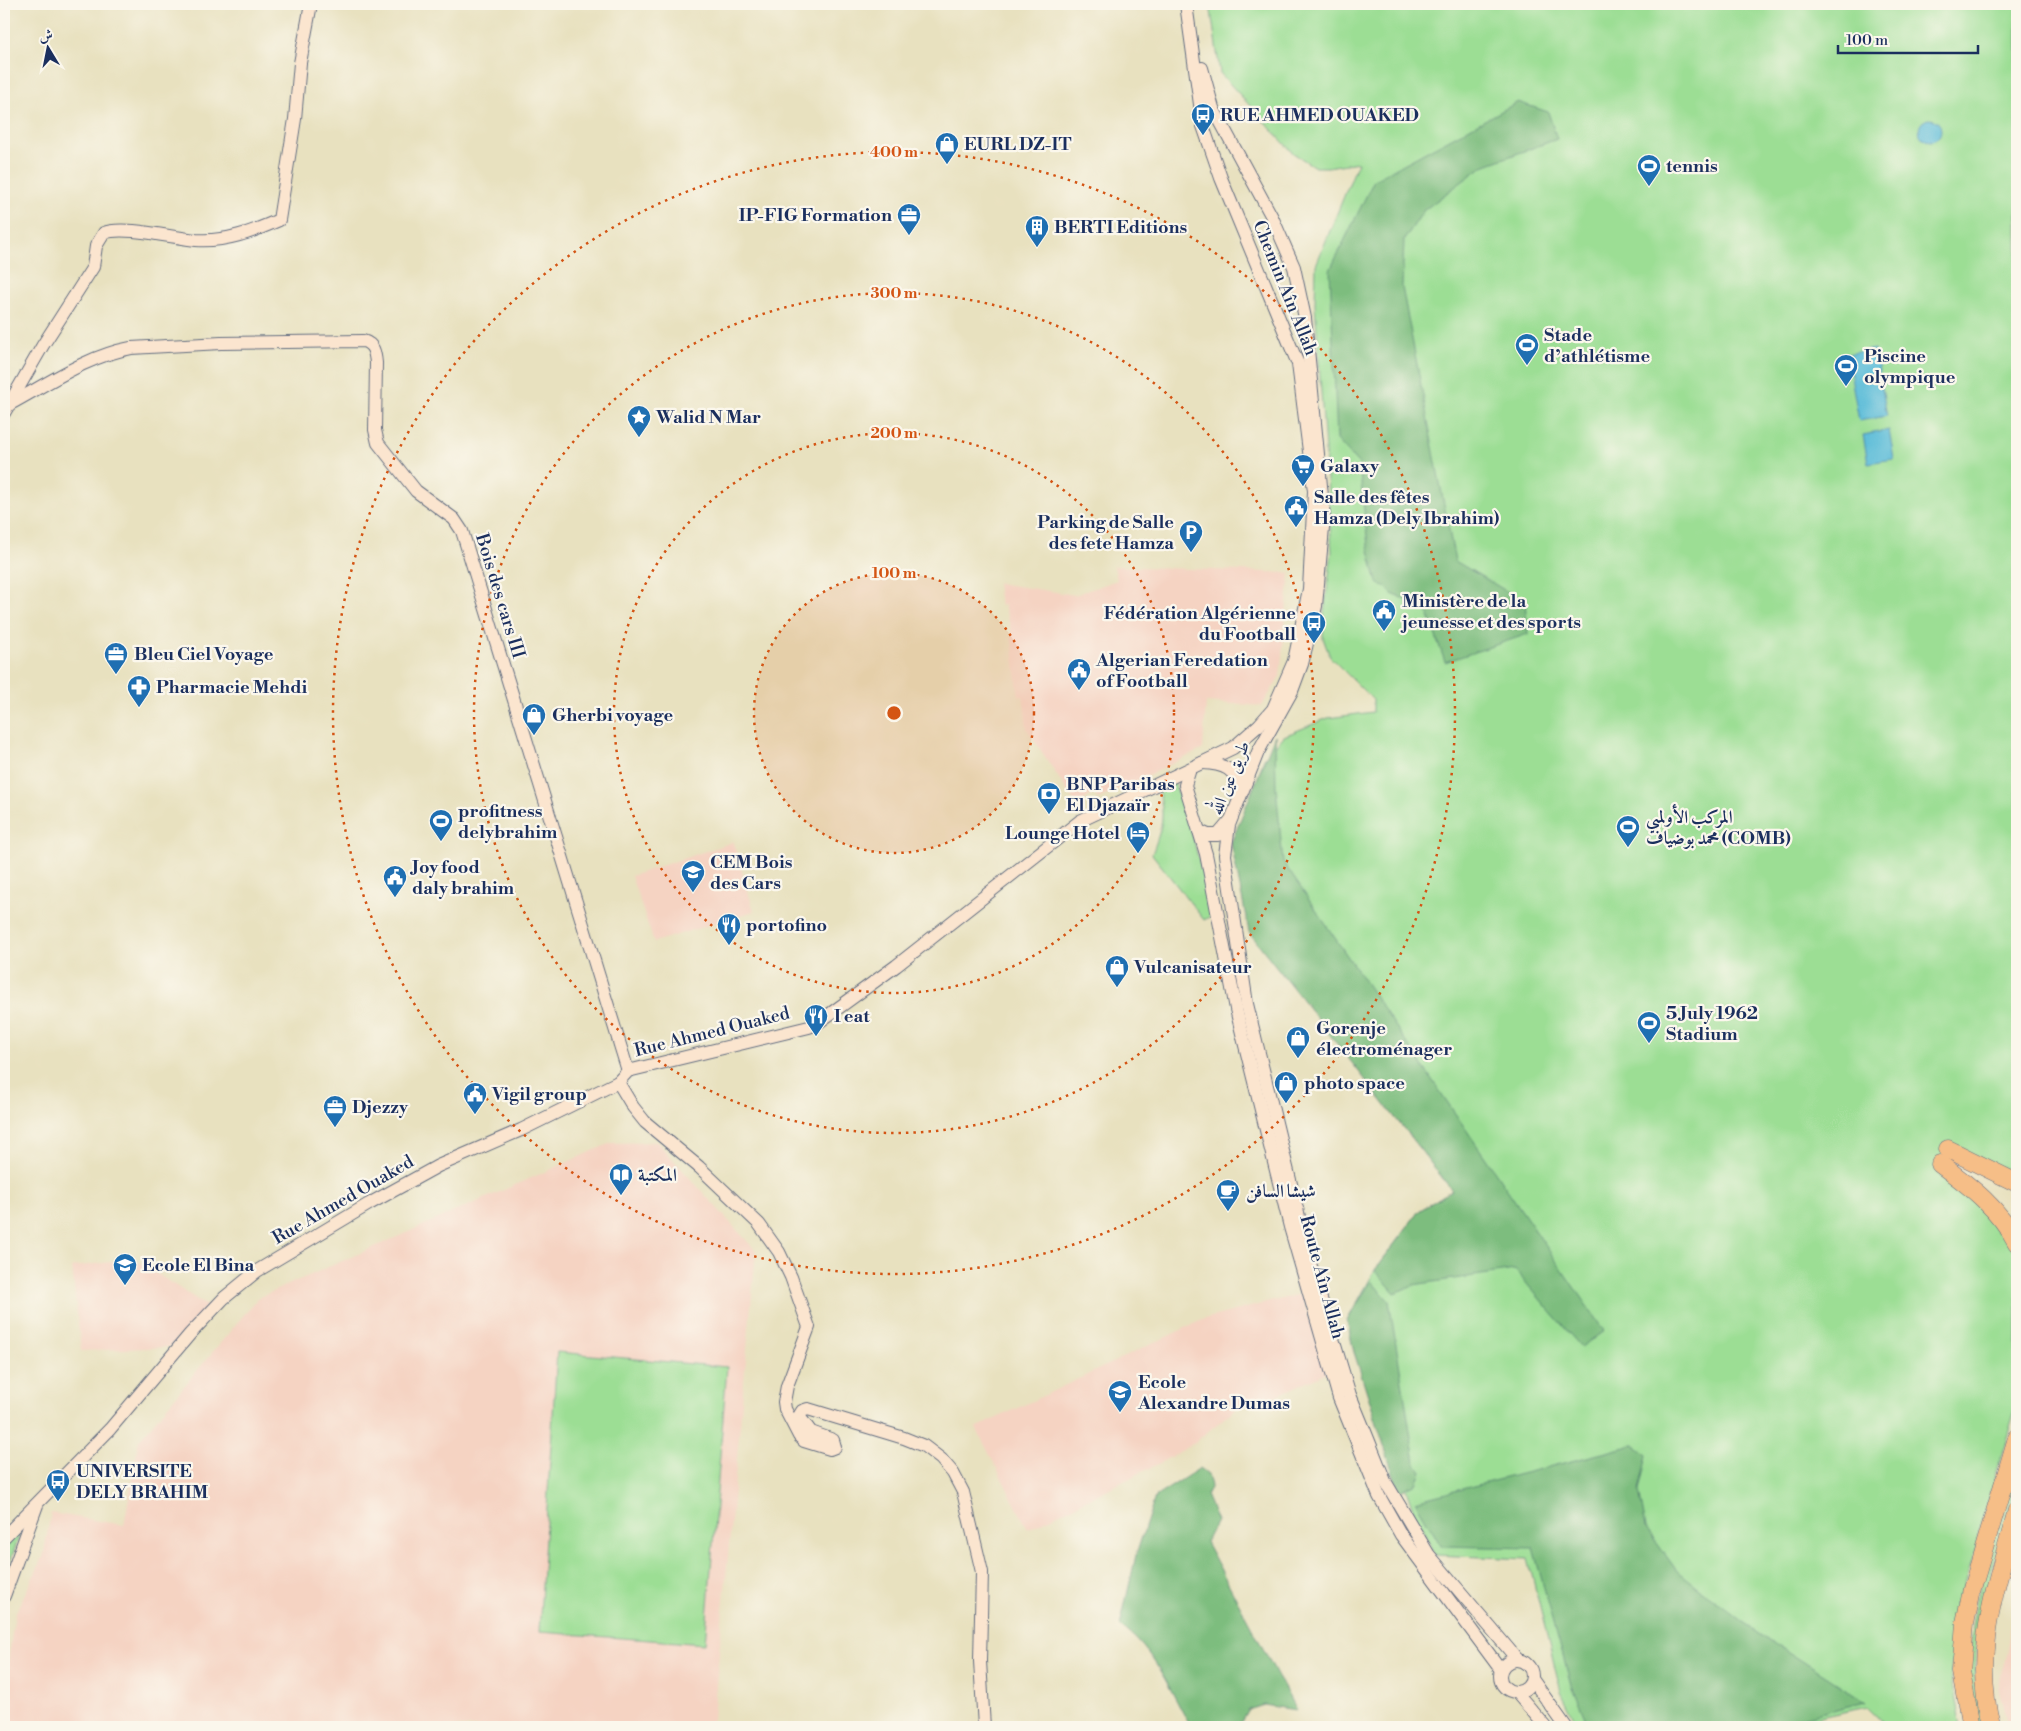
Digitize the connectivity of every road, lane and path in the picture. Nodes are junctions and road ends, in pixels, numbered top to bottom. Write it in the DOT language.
graph roads {
  1 [pos="311,4"];
  2 [pos="1186,4"];
  3 [pos="1192,4"];
  4 [pos="1220,123"];
  5 [pos="1203,126"];
  6 [pos="1305,318"];
  7 [pos="1284,327"];
  8 [pos="7,409"];
  9 [pos="1298,663"];
  10 [pos="1277,718"];
  11 [pos="1202,763"];
  12 [pos="1190,769"];
  13 [pos="1170,777"];
  14 [pos="1185,785"];
  15 [pos="1241,792"];
  16 [pos="1232,819"];
  17 [pos="1199,830"];
  18 [pos="1206,854"];
  19 [pos="1225,855"];
  20 [pos="628,1071"];
  21 [pos="618,1082"];
  22 [pos="2017,1183"];
  23 [pos="2017,1243"];
  24 [pos="2017,1438"];
  25 [pos="37,1505"];
  26 [pos="2017,1510"];
  27 [pos="4,1537"];
  28 [pos="4,1596"];
  29 [pos="1518,1659"];
  30 [pos="1500,1670"];
  31 [pos="1532,1679"];
  32 [pos="1516,1692"];
  33 [pos="984,1727"];
  34 [pos="1546,1727"];
  35 [pos="1566,1727"];
  36 [pos="1971,1727"];
  37 [pos="1992,1727"];
  1 -- 8 [label="main road"];
  2 -- 5 [label="main road, Chemin Aîn Allah"];
  3 -- 4 [label="main road, Chemin Aîn Allah"];
  4 -- 5 [label="main road"];
  4 -- 6 [label="main road, Chemin Aîn Allah"];
  5 -- 7 [label="main road, Chemin Aîn Allah"];
  6 -- 7 [label="main road"];
  6 -- 9 [label="main road, Chemin Aîn Allah"];
  7 -- 9 [label="main road, Chemin Aîn Allah"];
  8 -- 20 [label="main road, Bois des cars III"];
  9 -- 10 [label="main road, Chemin Aîn Allah"];
  9 -- 11 [label="main road, Chemin Aîn Allah"];
  10 -- 15 [label="main road, طريق عين الله"];
  11 -- 12 [label="main road"];
  11 -- 15 [label="main road"];
  12 -- 13 [label="main road, Rue Ahmed Ouaked"];
  12 -- 14 [label="main road"];
  13 -- 14 [label="main road"];
  13 -- 20 [label="main road, Rue Ahmed Ouaked"];
  14 -- 17 [label="main road"];
  15 -- 16 [label="main road, طريق عين الله"];
  16 -- 17 [label="main road"];
  16 -- 19 [label="main road, طريق عين الله"];
  17 -- 18 [label="main road, طريق عين الله"];
  18 -- 30 [label="main road, Route Aîn Allah"];
  19 -- 29 [label="main road, Route Aîn Allah"];
  20 -- 21 [label="main road, Rue Ahmed Ouaked"];
  21 -- 25 [label="main road, Rue Ahmed Ouaked"];
  21 -- 33 [label="main road"];
  22 -- 23 [label="highway"];
  24 -- 36 [label="highway"];
  25 -- 27 [label="main road, Rue Ahmed Ouaked"];
  25 -- 28 [label="main road"];
  26 -- 37 [label="highway"];
  29 -- 30 [label="main road"];
  29 -- 31 [label="main road"];
  30 -- 32 [label="main road"];
  31 -- 32 [label="main road"];
  31 -- 35 [label="main road"];
  32 -- 34 [label="main road"];
}
